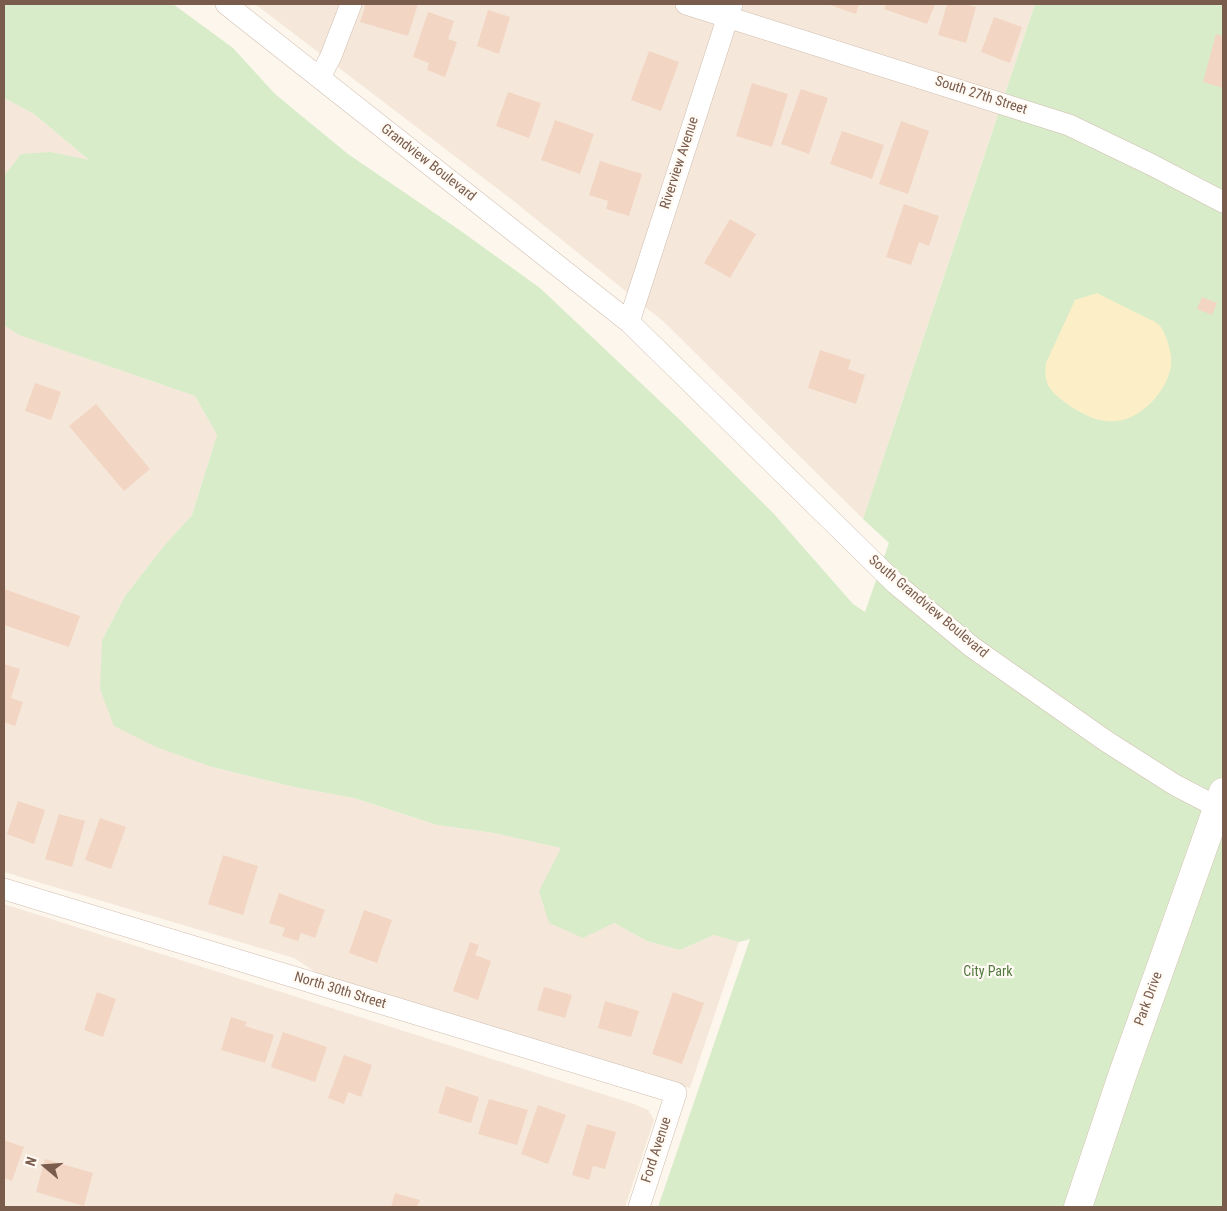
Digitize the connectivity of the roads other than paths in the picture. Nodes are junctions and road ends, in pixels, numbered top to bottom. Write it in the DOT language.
graph roads {
  1 [pos="226,4"];
  2 [pos="351,4"];
  3 [pos="686,4"];
  4 [pos="730,10"];
  5 [pos="320,77"];
  6 [pos="1223,202"];
  7 [pos="629,322"];
  8 [pos="1222,803"];
  9 [pos="4,889"];
  10 [pos="676,1093"];
  11 [pos="639,1207"];
  12 [pos="1078,1207"];
  1 -- 5 [label="street, Grandview Boulevard"];
  2 -- 5 [label="street"];
  3 -- 4 [label="street, South 27th Street"];
  4 -- 6 [label="street, South 27th Street"];
  4 -- 7 [label="street, Riverview Avenue"];
  5 -- 7 [label="street, Grandview Boulevard"];
  7 -- 8 [label="street, South Grandview Boulevard"];
  8 -- 12 [label="main road, Park Drive"];
  9 -- 10 [label="street, North 30th Street"];
  10 -- 11 [label="street, Ford Avenue"];
}
